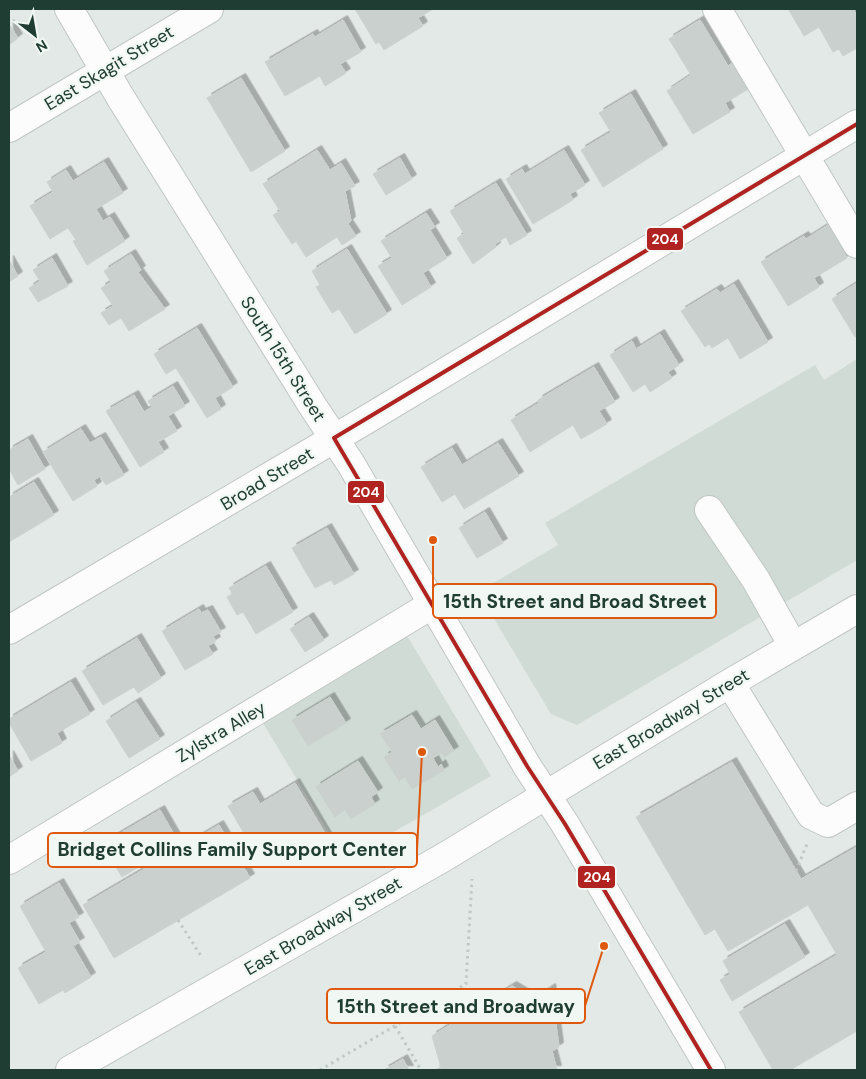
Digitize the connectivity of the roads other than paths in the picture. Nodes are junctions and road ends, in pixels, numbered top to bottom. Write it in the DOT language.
graph roads {
  1 [pos="69,9"];
  2 [pos="209,9"];
  3 [pos="717,9"];
  4 [pos="105,71"];
  5 [pos="857,124"];
  6 [pos="9,128"];
  7 [pos="804,156"];
  8 [pos="857,244"];
  9 [pos="334,438"];
  10 [pos="709,510"];
  11 [pos="433,604"];
  12 [pos="857,609"];
  13 [pos="9,630"];
  14 [pos="793,646"];
  15 [pos="730,682"];
  16 [pos="546,795"];
  17 [pos="857,806"];
  18 [pos="9,860"];
  19 [pos="70,1070"];
  20 [pos="711,1070"];
  1 -- 4 [label="street, South 15th Street"];
  2 -- 4 [label="street, East Skagit Street"];
  3 -- 7 [label="street"];
  4 -- 6 [label="street, East Skagit Street"];
  4 -- 9 [label="street, South 15th Street"];
  5 -- 7 [label="street, Broad Street"];
  7 -- 8 [label="street"];
  7 -- 9 [label="street, Broad Street"];
  9 -- 11 [label="street, South 15th Street"];
  9 -- 13 [label="street, Broad Street"];
  10 -- 14 [label="street"];
  11 -- 16 [label="street, South 15th Street"];
  11 -- 18 [label="street, Zylstra Alley"];
  12 -- 14 [label="street, East Broadway Street"];
  14 -- 15 [label="street, East Broadway Street"];
  15 -- 16 [label="street, East Broadway Street"];
  15 -- 17 [label="street"];
  16 -- 19 [label="street, East Broadway Street"];
  16 -- 20 [label="street, South 15th Street"];
}
